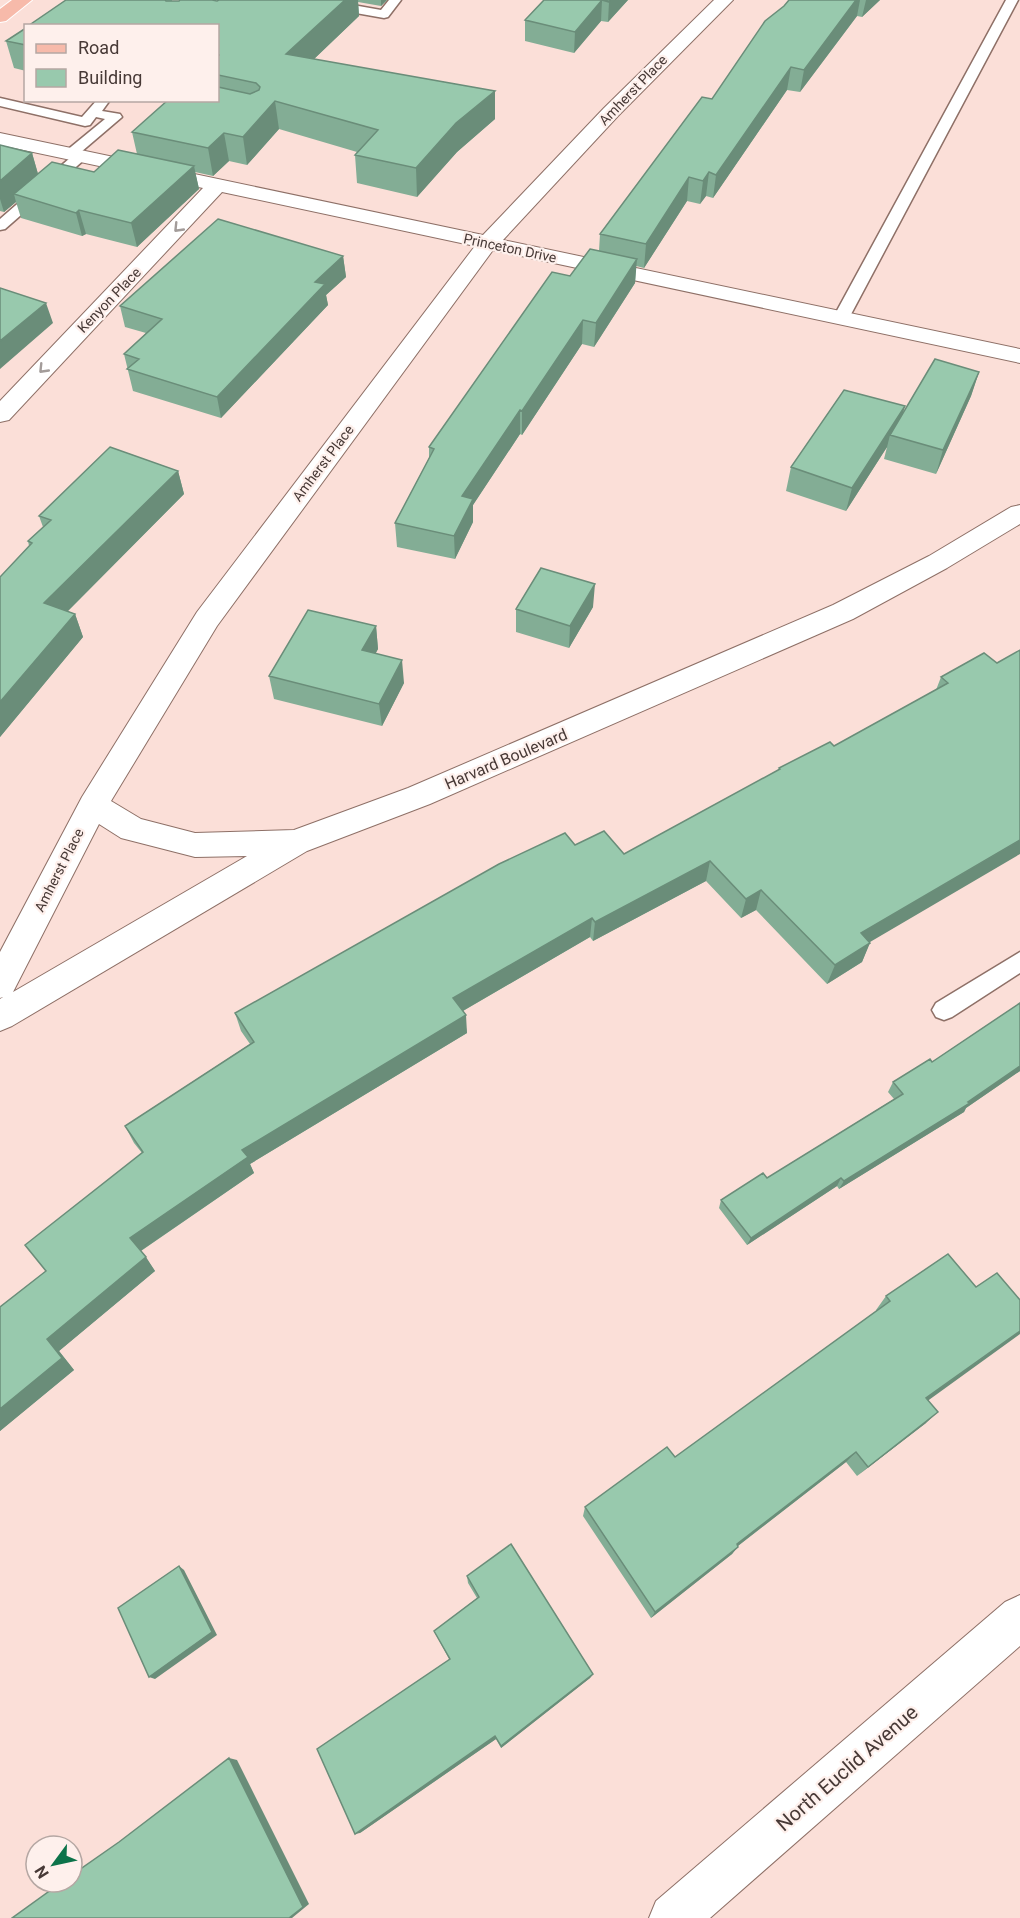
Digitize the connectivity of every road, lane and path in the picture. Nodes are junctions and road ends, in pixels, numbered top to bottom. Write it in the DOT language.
graph roads {
  1 [pos="23,0"];
  2 [pos="305,0"];
  3 [pos="395,0"];
  4 [pos="724,0"];
  5 [pos="1012,0"];
  6 [pos="0,17"];
  7 [pos="0,102"];
  8 [pos="102,102"];
  9 [pos="93,113"];
  10 [pos="0,139"];
  11 [pos="76,155"];
  12 [pos="218,185"];
  13 [pos="0,226"];
  14 [pos="488,243"];
  15 [pos="841,318"];
  16 [pos="1020,356"];
  17 [pos="0,415"];
  18 [pos="1020,513"];
  19 [pos="93,805"];
  20 [pos="296,842"];
  21 [pos="1020,961"];
  22 [pos="0,984"];
  23 [pos="944,1010"];
  24 [pos="0,1016"];
  25 [pos="1020,1617"];
  26 [pos="673,1918"];
  1 -- 6 [label="main road"];
  2 -- 3 [label="lane"];
  4 -- 14 [label="street, Amherst Place"];
  5 -- 15 [label="lane"];
  7 -- 9 [label="lane"];
  8 -- 9 [label="lane"];
  9 -- 11 [label="lane"];
  10 -- 11 [label="street, Princeton Drive"];
  11 -- 12 [label="street, Princeton Drive"];
  11 -- 13 [label="lane"];
  12 -- 14 [label="street, Princeton Drive"];
  12 -- 17 [label="street, Kenyon Place, one-way"];
  14 -- 15 [label="street, Princeton Drive"];
  14 -- 19 [label="street, Amherst Place"];
  15 -- 16 [label="street, Princeton Drive"];
  18 -- 20 [label="street, Harvard Boulevard"];
  19 -- 20 [label="street"];
  19 -- 22 [label="street, Amherst Place"];
  20 -- 24 [label="street, Harvard Boulevard"];
  21 -- 23 [label="lane"];
  25 -- 26 [label="street, North Euclid Avenue"];
}
